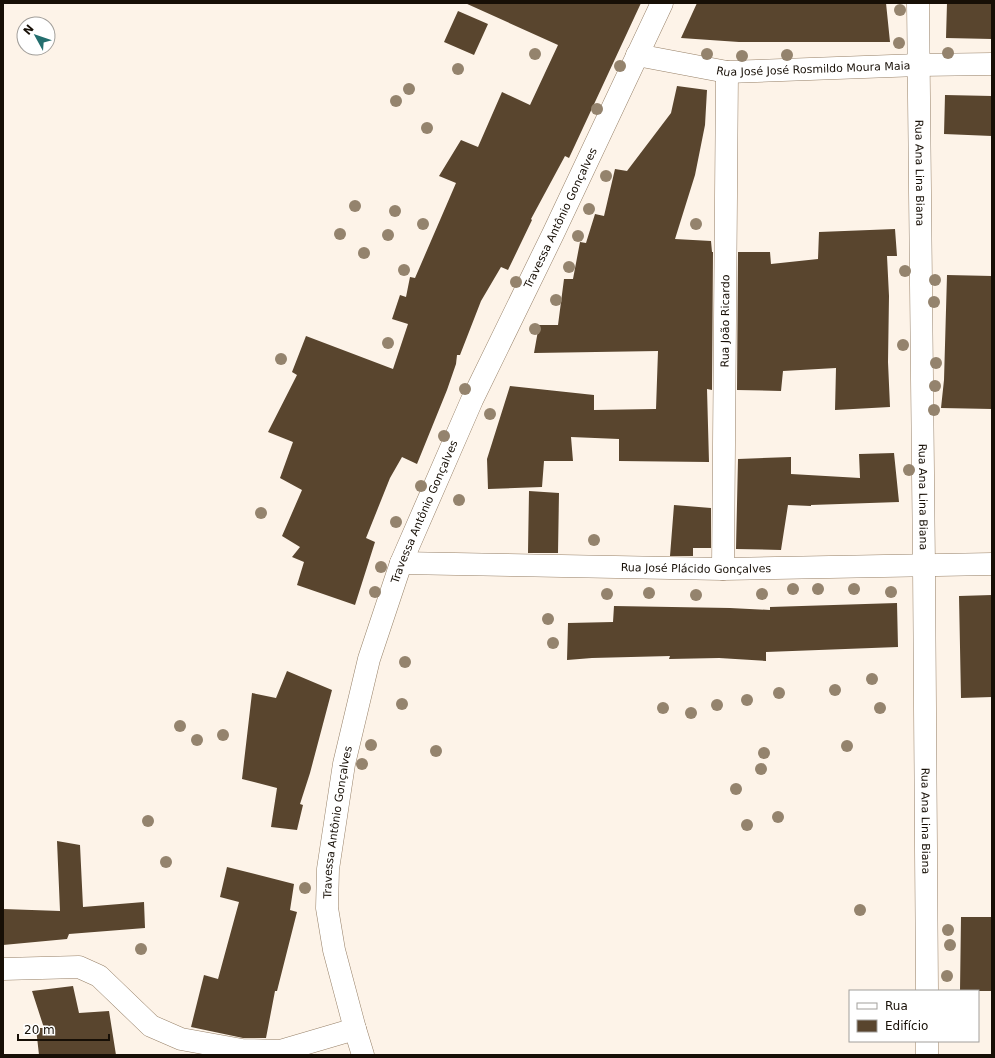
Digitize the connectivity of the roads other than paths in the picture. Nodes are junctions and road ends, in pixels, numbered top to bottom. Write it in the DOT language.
graph roads {
  1 [pos="662,3"];
  2 [pos="918,3"];
  3 [pos="637,55"];
  4 [pos="992,64"];
  5 [pos="919,65"];
  6 [pos="727,72"];
  7 [pos="401,563"];
  8 [pos="992,564"];
  9 [pos="924,566"];
  10 [pos="723,569"];
  11 [pos="3,969"];
  12 [pos="927,990"];
  13 [pos="355,1029"];
  14 [pos="927,1042"];
  15 [pos="363,1055"];
  16 [pos="927,1055"];
  1 -- 3 [label="street, Travessa Antônio Gonçalves"];
  2 -- 5 [label="street, Rua Ana Lina Biana"];
  3 -- 6 [label="street, Rua José José Rosmildo Moura Maia"];
  3 -- 7 [label="street, Travessa Antônio Gonçalves"];
  4 -- 5 [label="street, Rua José José Rosmildo Moura Maia"];
  5 -- 6 [label="street, Rua José José Rosmildo Moura Maia"];
  5 -- 9 [label="street, Rua Ana Lina Biana"];
  6 -- 10 [label="street, Rua João Ricardo"];
  7 -- 10 [label="street, Rua José Plácido Gonçalves"];
  7 -- 13 [label="street, Travessa Antônio Gonçalves"];
  8 -- 9 [label="street, Rua José Plácido Gonçalves"];
  9 -- 10 [label="street, Rua José Plácido Gonçalves"];
  9 -- 12 [label="street, Rua Ana Lina Biana"];
  11 -- 13 [label="street"];
  13 -- 15 [label="street, Travessa Antônio Gonçalves"];
  14 -- 16 [label="street"];
}
